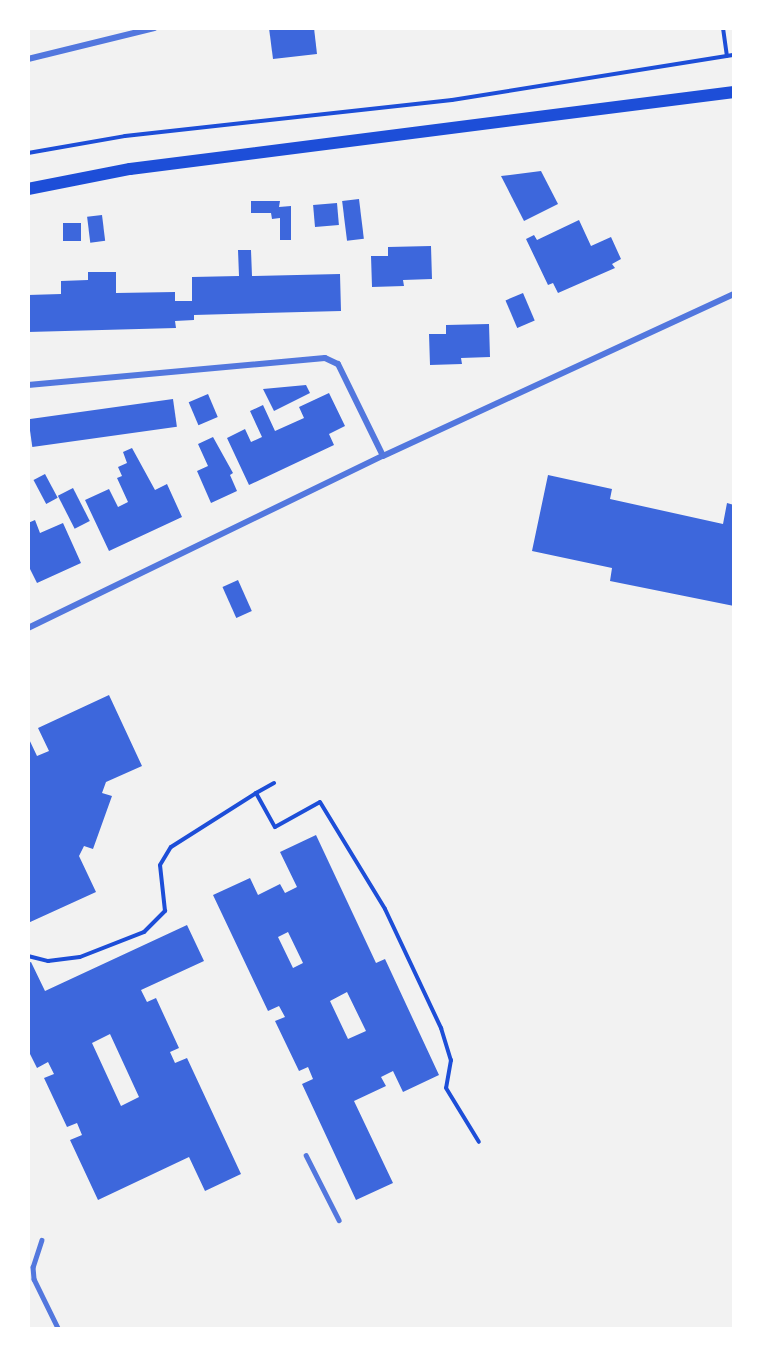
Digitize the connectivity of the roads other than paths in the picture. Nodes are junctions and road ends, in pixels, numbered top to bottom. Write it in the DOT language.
graph roads {
  1 [pos="154,28"];
  2 [pos="28,59"];
  3 [pos="734,92"];
  4 [pos="28,189"];
  5 [pos="734,294"];
  6 [pos="28,385"];
  7 [pos="382,456"];
  8 [pos="28,628"];
  9 [pos="306,1155"];
  10 [pos="339,1220"];
  11 [pos="42,1240"];
  12 [pos="58,1329"];
  1 -- 2 [label="street"];
  3 -- 4 [label="main road"];
  5 -- 7 [label="street"];
  6 -- 7 [label="street"];
  7 -- 8 [label="street"];
  9 -- 10 [label="lane"];
  11 -- 12 [label="lane"];
}
